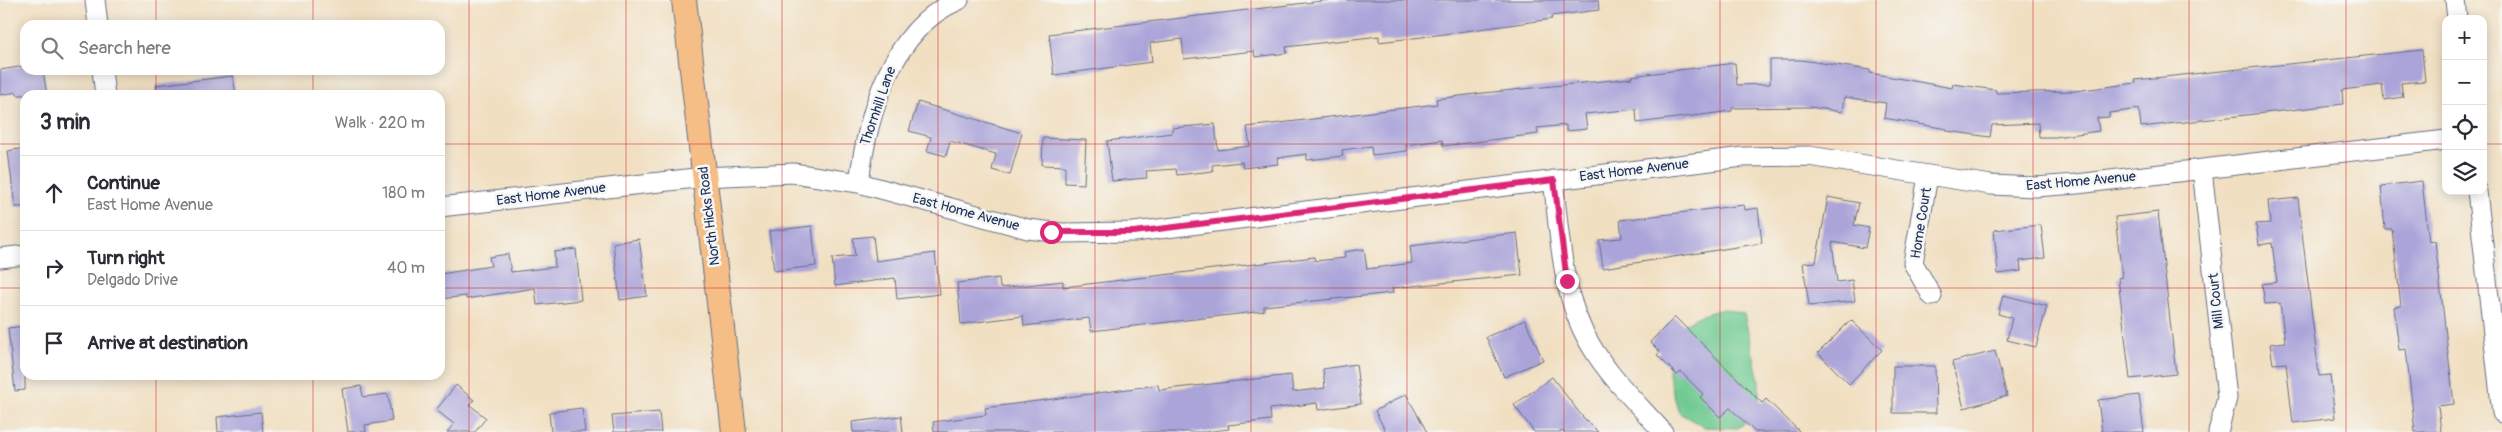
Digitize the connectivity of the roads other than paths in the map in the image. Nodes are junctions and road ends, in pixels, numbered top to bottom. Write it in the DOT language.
graph roads {
  1 [pos="95,0"];
  2 [pos="684,0"];
  3 [pos="959,0"];
  4 [pos="2455,0"];
  5 [pos="2457,15"];
  6 [pos="97,20"];
  7 [pos="102,75"];
  8 [pos="104,90"];
  9 [pos="2442,140"];
  10 [pos="2202,169"];
  11 [pos="1928,176"];
  12 [pos="704,177"];
  13 [pos="1554,180"];
  14 [pos="859,183"];
  15 [pos="2477,195"];
  16 [pos="445,206"];
  17 [pos="20,256"];
  18 [pos="0,258"];
  19 [pos="1932,296"];
  20 [pos="2502,413"];
  21 [pos="734,432"];
  22 [pos="1663,432"];
  23 [pos="2218,432"];
  1 -- 6 [label="street"];
  2 -- 12 [label="main road, North Hicks Road"];
  3 -- 14 [label="street, Thornhill Lane"];
  4 -- 5 [label="street"];
  7 -- 8 [label="street"];
  9 -- 10 [label="street, East Home Avenue"];
  10 -- 11 [label="street, East Home Avenue"];
  10 -- 23 [label="street, Mill Court"];
  11 -- 13 [label="street, East Home Avenue"];
  11 -- 19 [label="street, Home Court"];
  12 -- 14 [label="street, East Home Avenue"];
  12 -- 16 [label="street, East Home Avenue"];
  12 -- 21 [label="main road, North Hicks Road"];
  13 -- 14 [label="street, East Home Avenue"];
  13 -- 22 [label="street"];
  15 -- 20 [label="street"];
  17 -- 18 [label="street"];
}
